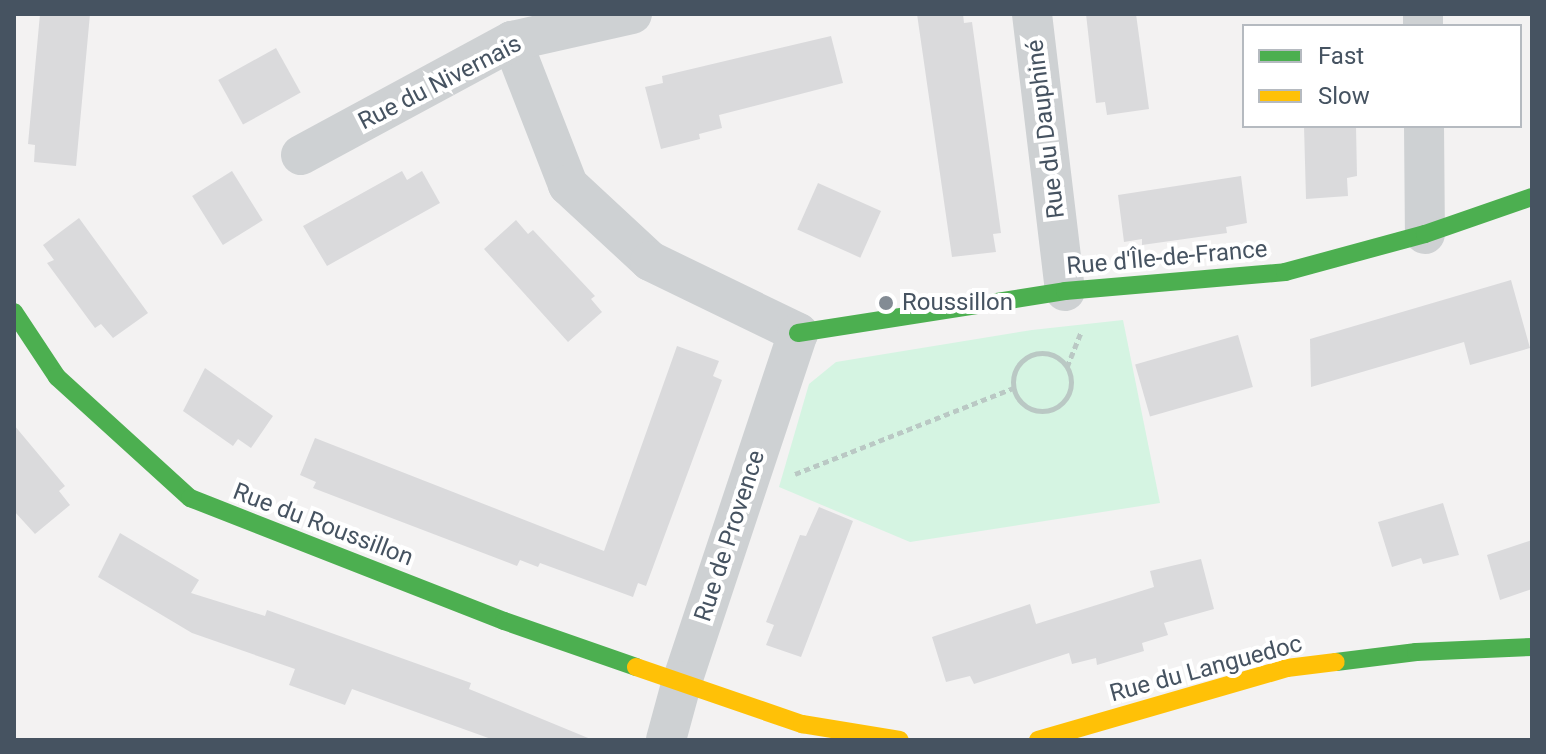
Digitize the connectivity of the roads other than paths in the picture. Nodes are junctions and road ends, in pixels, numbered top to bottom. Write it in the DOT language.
graph roads {
  1 [pos="632,14"];
  2 [pos="1032,14"];
  3 [pos="512,41"];
  4 [pos="1424,128"];
  5 [pos="301,155"];
  6 [pos="1532,197"];
  7 [pos="1425,234"];
  8 [pos="1065,291"];
  9 [pos="14,312"];
  10 [pos="798,333"];
  11 [pos="1532,647"];
  12 [pos="682,681"];
  13 [pos="666,740"];
  14 [pos="900,740"];
  15 [pos="1038,740"];
  1 -- 3 [label="street, Rue du Nivernais"];
  2 -- 8 [label="street, Rue du Dauphiné"];
  3 -- 5 [label="street, Rue du Nivernais"];
  3 -- 10 [label="street"];
  4 -- 7 [label="street"];
  6 -- 7 [label="street, Rue d'Île-de-France"];
  7 -- 8 [label="street, Rue d'Île-de-France"];
  8 -- 10 [label="street, Rue d'Île-de-France"];
  9 -- 12 [label="street, Rue du Roussillon"];
  10 -- 12 [label="street, Rue de Provence"];
  11 -- 15 [label="street, Rue du Languedoc"];
  12 -- 13 [label="street, Rue de Provence"];
  12 -- 14 [label="street"];
}
